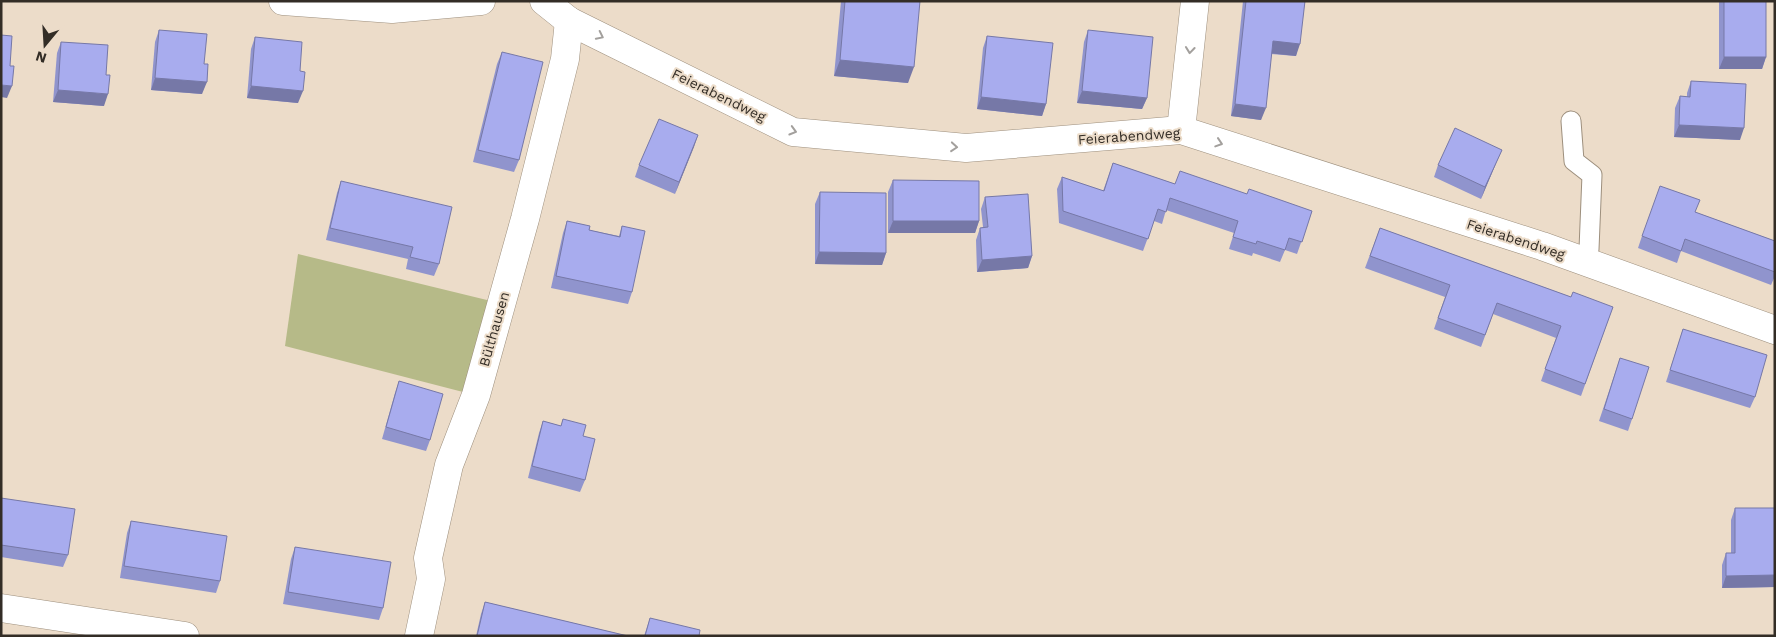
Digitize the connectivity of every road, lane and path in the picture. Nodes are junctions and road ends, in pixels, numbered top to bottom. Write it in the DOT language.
graph roads {
  1 [pos="284,1"];
  2 [pos="481,1"];
  3 [pos="544,1"];
  4 [pos="1195,1"];
  5 [pos="569,21"];
  6 [pos="1571,121"];
  7 [pos="1181,130"];
  8 [pos="1585,262"];
  9 [pos="1775,330"];
  10 [pos="1,608"];
  11 [pos="185,636"];
  12 [pos="419,636"];
  1 -- 2 [label="street"];
  3 -- 5 [label="street, Feierabendweg"];
  4 -- 7 [label="street, one-way"];
  5 -- 7 [label="street, Feierabendweg, one-way"];
  5 -- 12 [label="street, Bülthausen"];
  6 -- 8 [label="lane"];
  7 -- 8 [label="street, Feierabendweg, one-way"];
  8 -- 9 [label="street, Feierabendweg"];
  10 -- 11 [label="street"];
}
